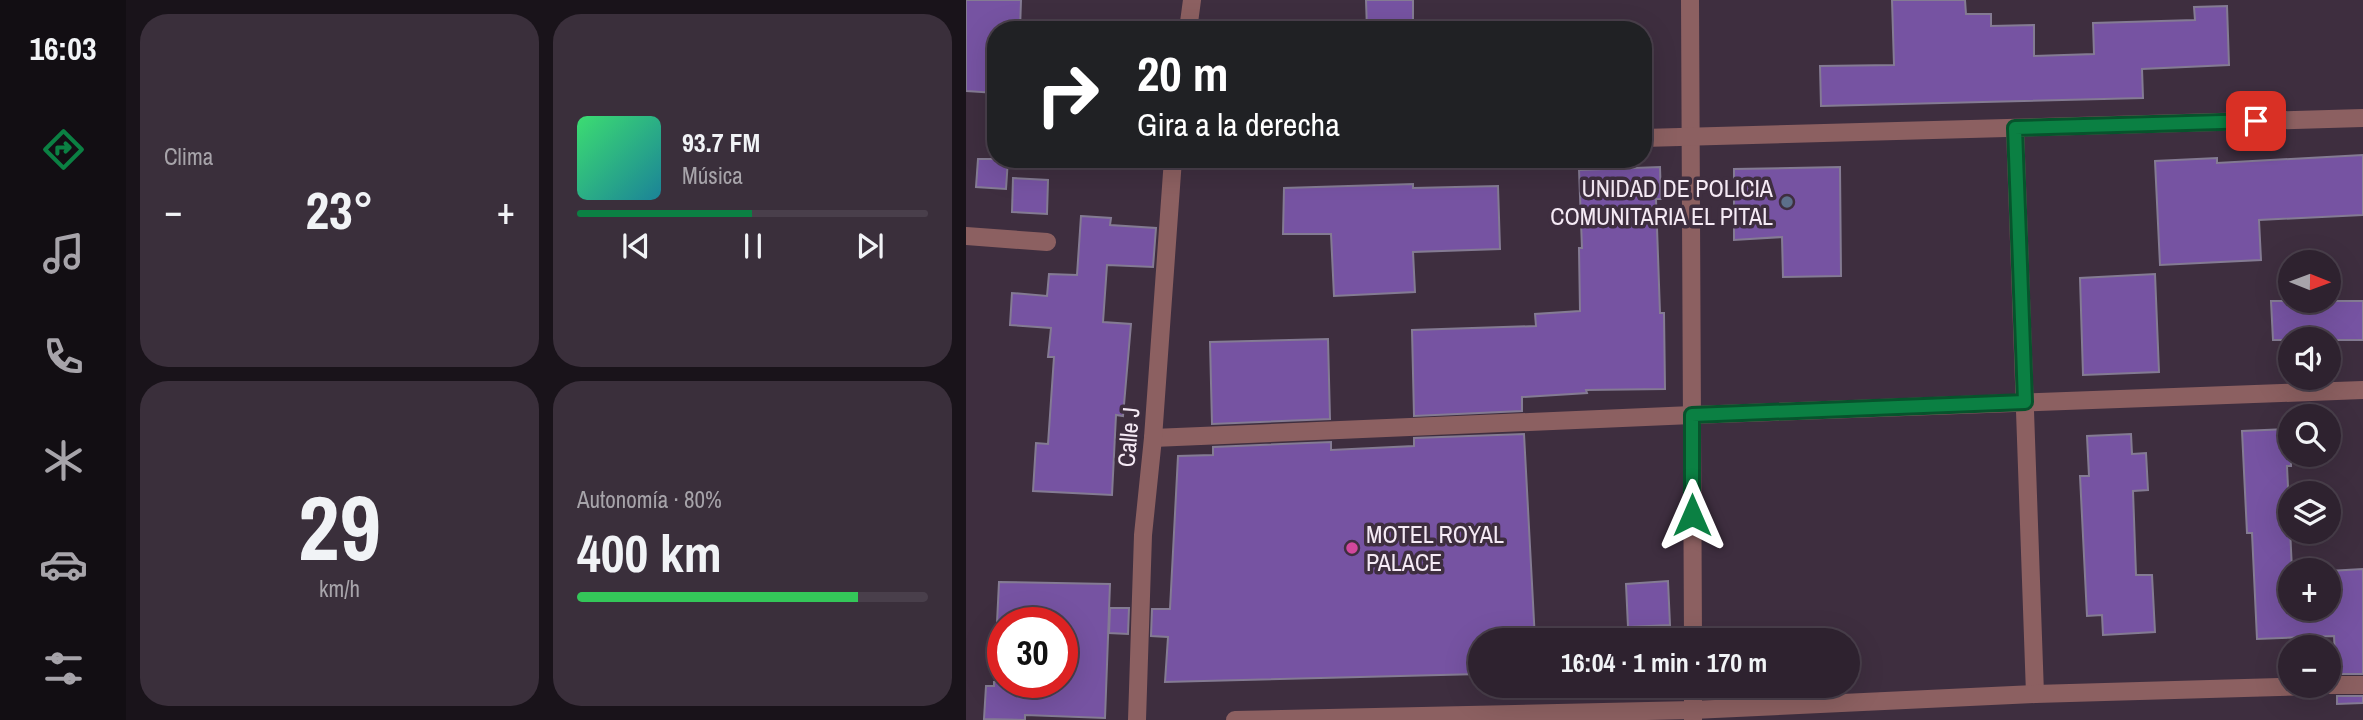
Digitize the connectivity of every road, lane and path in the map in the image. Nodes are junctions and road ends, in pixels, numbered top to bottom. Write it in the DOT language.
graph roads {
  1 [pos="1192,0"];
  2 [pos="1690,0"];
  3 [pos="1189,21"];
  4 [pos="2363,118"];
  5 [pos="2015,128"];
  6 [pos="1691,136"];
  7 [pos="1652,138"];
  8 [pos="1172,168"];
  9 [pos="966,236"];
  10 [pos="1047,242"];
  11 [pos="2363,390"];
  12 [pos="2025,402"];
  13 [pos="1692,415"];
  14 [pos="1153,439"];
  15 [pos="1693,628"];
  16 [pos="2363,684"];
  17 [pos="2341,685"];
  18 [pos="2278,687"];
  19 [pos="2035,694"];
  20 [pos="1693,715"];
  21 [pos="1138,720"];
  22 [pos="1235,720"];
  1 -- 3 [label="street"];
  2 -- 6 [label="street"];
  4 -- 5 [label="street"];
  5 -- 6 [label="street"];
  5 -- 12 [label="street"];
  6 -- 7 [label="street"];
  6 -- 13 [label="street"];
  8 -- 14 [label="street, Calle J"];
  9 -- 10 [label="street"];
  11 -- 12 [label="street"];
  12 -- 13 [label="street"];
  12 -- 19 [label="street"];
  13 -- 14 [label="street"];
  13 -- 15 [label="street"];
  14 -- 21 [label="street, Calle J"];
  16 -- 17 [label="street"];
  18 -- 19 [label="street"];
  19 -- 20 [label="street"];
  20 -- 22 [label="street"];
}
